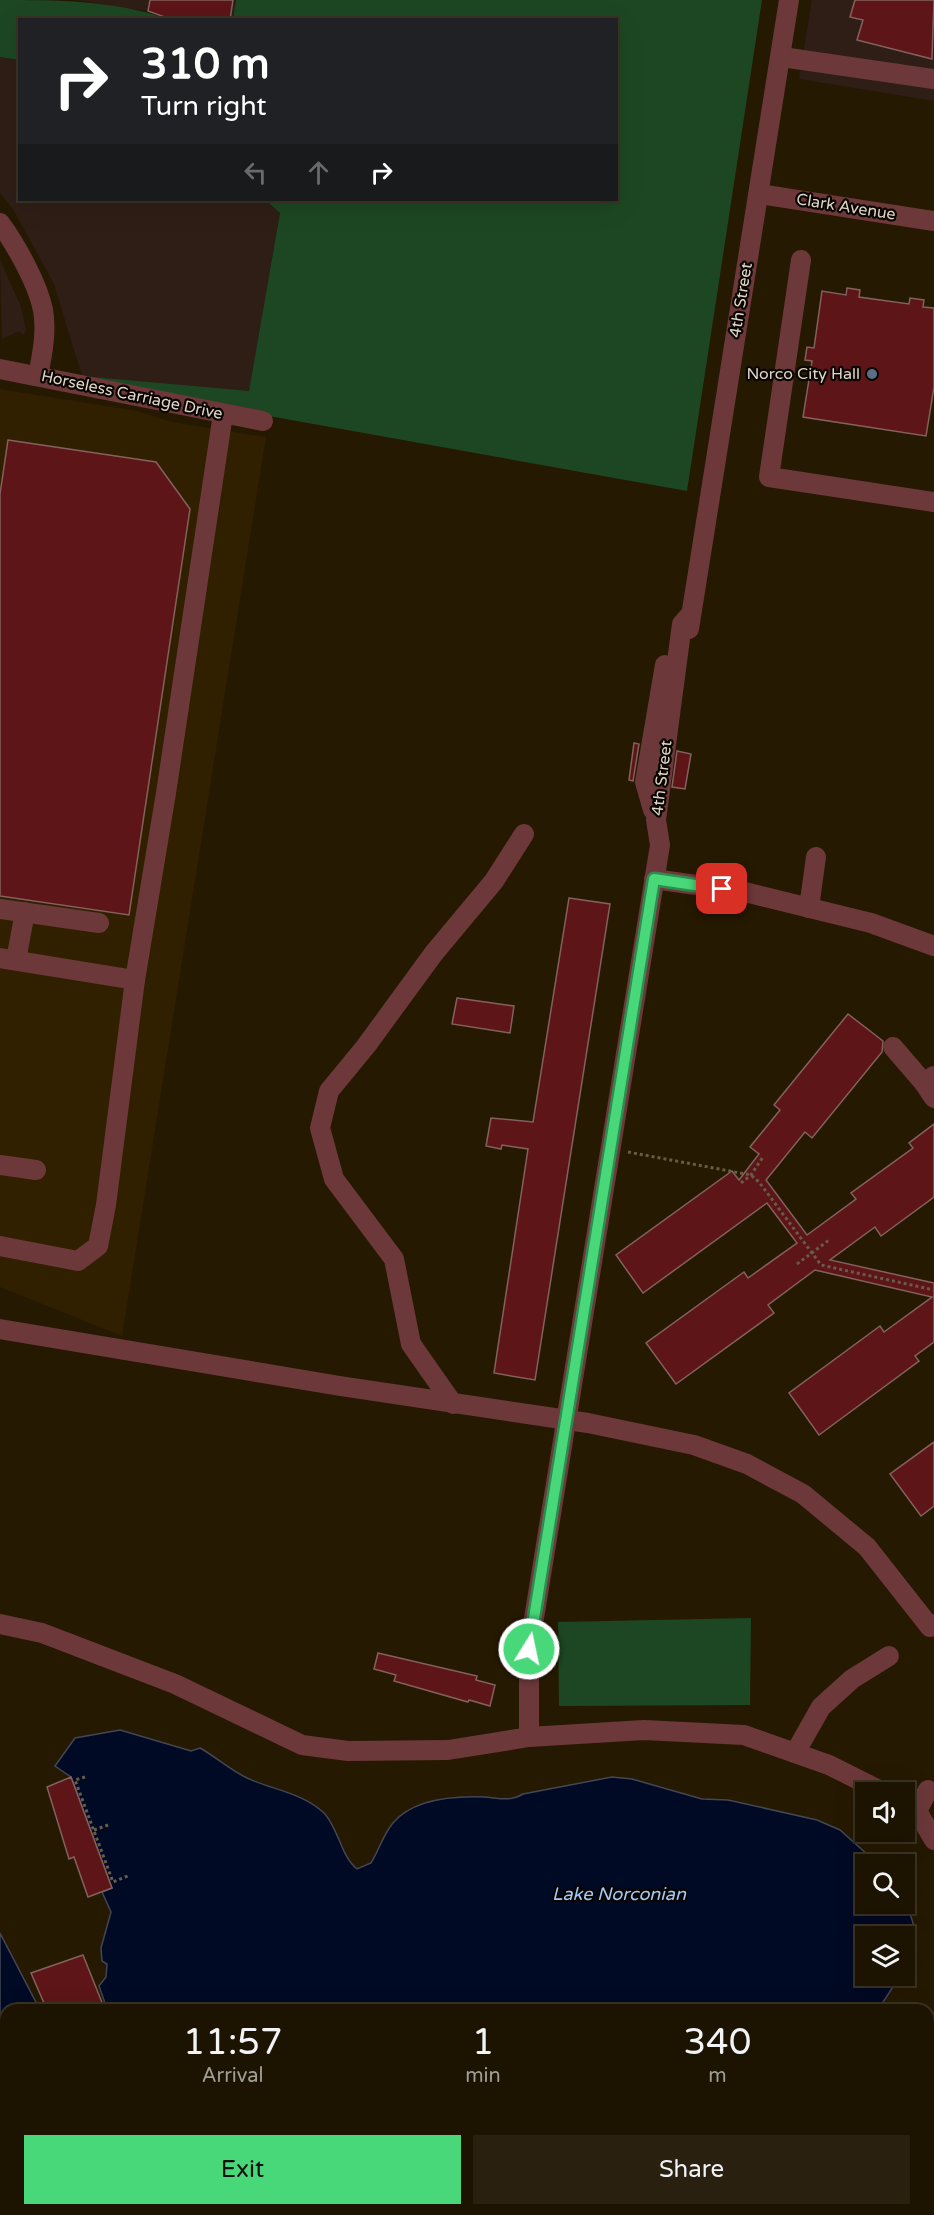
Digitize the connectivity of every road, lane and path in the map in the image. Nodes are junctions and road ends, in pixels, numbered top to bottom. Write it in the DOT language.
graph roads {
  1 [pos="789,0"];
  2 [pos="782,57"];
  3 [pos="934,79"];
  4 [pos="759,194"];
  5 [pos="934,221"];
  6 [pos="0,223"];
  7 [pos="801,260"];
  8 [pos="0,369"];
  9 [pos="38,376"];
  10 [pos="223,414"];
  11 [pos="263,421"];
  12 [pos="934,502"];
  13 [pos="686,620"];
  14 [pos="524,834"];
  15 [pos="660,845"];
  16 [pos="816,857"];
  17 [pos="654,879"];
  18 [pos="810,908"];
  19 [pos="0,909"];
  20 [pos="25,912"];
  21 [pos="99,923"];
  22 [pos="934,946"];
  23 [pos="8,959"];
  24 [pos="135,980"];
  25 [pos="892,1047"];
  26 [pos="931,1086"];
  27 [pos="611,1149"];
  28 [pos="763,1157"];
  29 [pos="0,1165"];
  30 [pos="36,1170"];
  31 [pos="751,1175"];
  32 [pos="741,1183"];
  33 [pos="829,1240"];
  34 [pos="0,1246"];
  35 [pos="812,1253"];
  36 [pos="797,1264"];
  37 [pos="934,1290"];
  38 [pos="0,1329"];
  39 [pos="453,1404"];
  40 [pos="568,1420"];
  41 [pos="0,1624"];
  42 [pos="933,1629"];
  43 [pos="889,1656"];
  44 [pos="529,1737"];
  45 [pos="795,1753"];
  46 [pos="85,1776"];
  47 [pos="864,1782"];
  48 [pos="928,1790"];
  49 [pos="915,1803"];
  50 [pos="915,1814"];
  51 [pos="111,1824"];
  52 [pos="94,1830"];
  53 [pos="932,1835"];
  54 [pos="130,1875"];
  1 -- 2 [label="street, 4th Street"];
  2 -- 3 [label="street"];
  2 -- 4 [label="street, 4th Street"];
  4 -- 5 [label="street, Clark Avenue"];
  4 -- 13 [label="street, 4th Street"];
  6 -- 9 [label="street"];
  7 -- 12 [label="street"];
  8 -- 9 [label="street, Horseless Carriage Drive"];
  9 -- 10 [label="street, Horseless Carriage Drive"];
  10 -- 11 [label="street, Horseless Carriage Drive"];
  10 -- 24 [label="street"];
  13 -- 15 [label="street"];
  13 -- 15 [label="street, 4th Street"];
  14 -- 39 [label="street"];
  15 -- 17 [label="street, 4th Street"];
  16 -- 18 [label="street"];
  17 -- 18 [label="street"];
  17 -- 27 [label="street, 4th Street"];
  18 -- 22 [label="street"];
  19 -- 20 [label="street"];
  20 -- 21 [label="street"];
  20 -- 23 [label="street"];
  23 -- 24 [label="street"];
  24 -- 34 [label="street"];
  25 -- 26 [label="street"];
  27 -- 31 [label="path"];
  27 -- 40 [label="street, 4th Street"];
  28 -- 31 [label="path"];
  29 -- 30 [label="street"];
  31 -- 32 [label="path"];
  31 -- 35 [label="path"];
  33 -- 35 [label="path"];
  35 -- 36 [label="path"];
  35 -- 37 [label="path"];
  38 -- 39 [label="street"];
  39 -- 40 [label="street"];
  40 -- 42 [label="street"];
  40 -- 44 [label="street, 4th Street"];
  41 -- 44 [label="street"];
  43 -- 45 [label="street"];
  44 -- 45 [label="street"];
  45 -- 47 [label="street"];
  46 -- 52 [label="path"];
  48 -- 49 [label="street"];
  50 -- 53 [label="street"];
  51 -- 52 [label="path"];
  52 -- 54 [label="path"];
}
